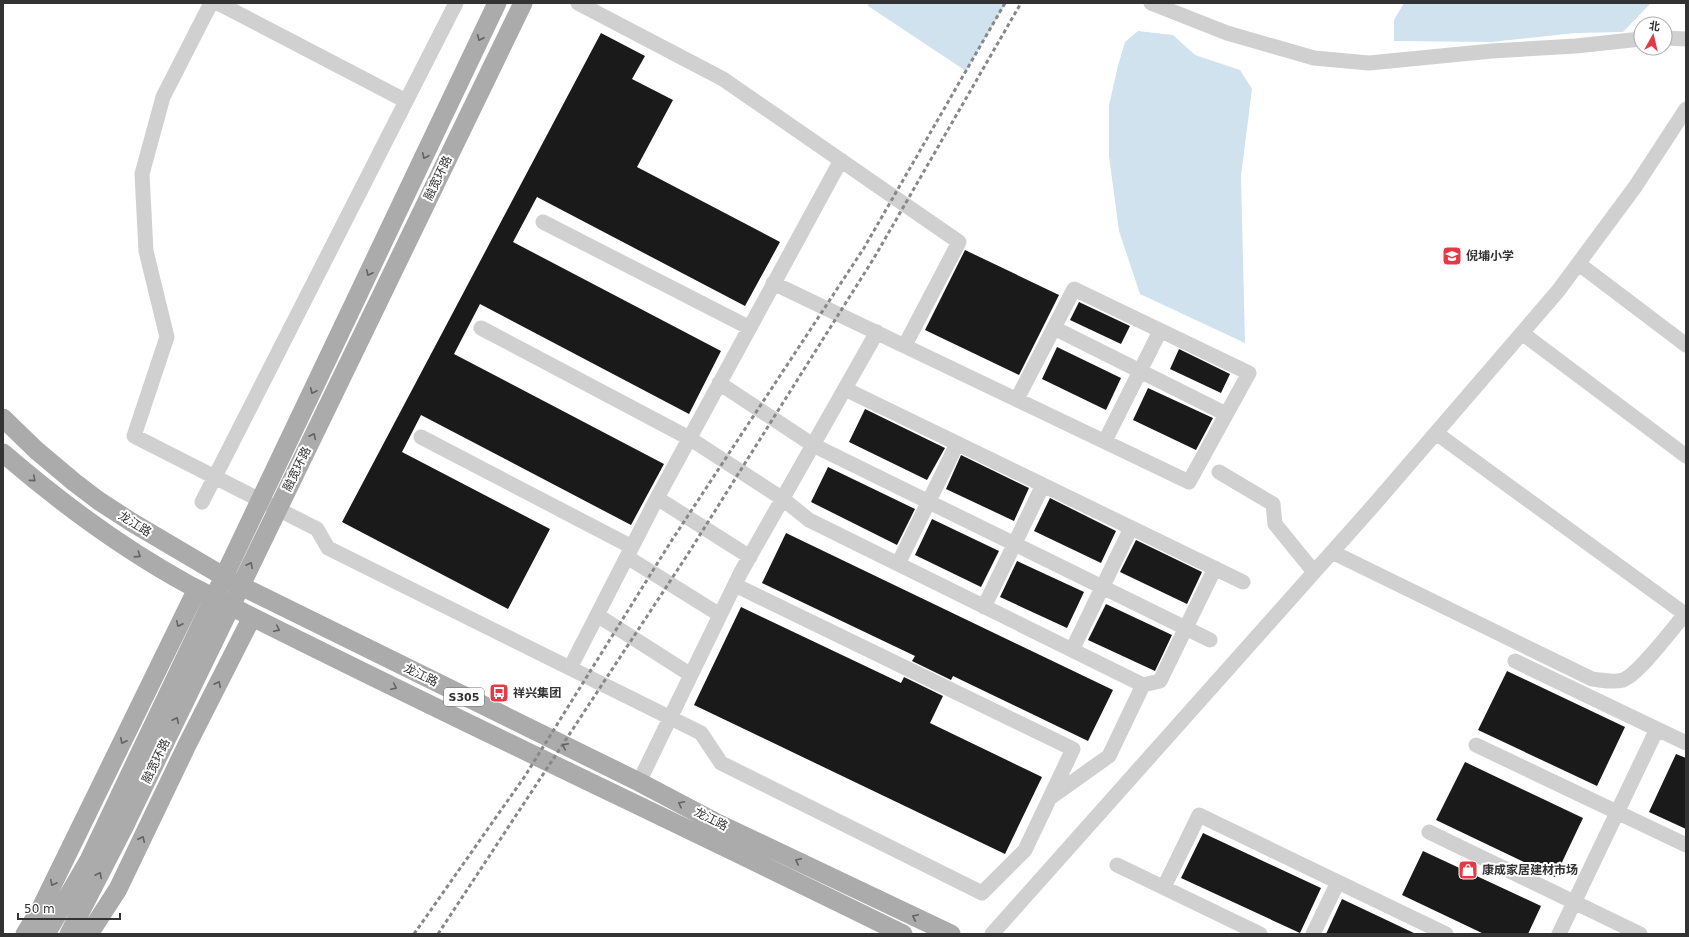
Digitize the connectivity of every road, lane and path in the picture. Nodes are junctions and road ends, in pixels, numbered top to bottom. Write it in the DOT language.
graph roads {
  1 [pos="212,3"];
  2 [pos="218,3"];
  3 [pos="456,3"];
  4 [pos="497,3"];
  5 [pos="522,3"];
  6 [pos="578,3"];
  7 [pos="1151,3"];
  8 [pos="1673,38"];
  9 [pos="1686,39"];
  10 [pos="1633,40"];
  11 [pos="406,101"];
  12 [pos="1686,109"];
  13 [pos="841,160"];
  14 [pos="543,222"];
  15 [pos="1579,264"];
  16 [pos="773,283"];
  17 [pos="748,327"];
  18 [pos="481,328"];
  19 [pos="1054,328"];
  20 [pos="1160,331"];
  21 [pos="877,332"];
  22 [pos="1522,333"];
  23 [pos="905,345"];
  24 [pos="1686,345"];
  25 [pos="1140,371"];
  26 [pos="719,383"];
  27 [pos="845,389"];
  28 [pos="1017,399"];
  29 [pos="1226,414"];
  30 [pos="3,418"];
  31 [pos="1436,433"];
  32 [pos="421,437"];
  33 [pos="689,438"];
  34 [pos="1105,441"];
  35 [pos="957,444"];
  36 [pos="813,445"];
  37 [pos="3,453"];
  38 [pos="1686,456"];
  39 [pos="1220,472"];
  40 [pos="215,476"];
  41 [pos="1043,485"];
  42 [pos="656,498"];
  43 [pos="783,498"];
  44 [pos="202,502"];
  45 [pos="929,502"];
  46 [pos="1131,528"];
  47 [pos="1015,544"];
  48 [pos="629,552"];
  49 [pos="1332,552"];
  50 [pos="750,557"];
  51 [pos="898,564"];
  52 [pos="1215,568"];
  53 [pos="1314,572"];
  54 [pos="1243,582"];
  55 [pos="735,585"];
  56 [pos="1102,587"];
  57 [pos="196,589"];
  58 [pos="984,607"];
  59 [pos="1686,613"];
  60 [pos="597,615"];
  61 [pos="720,615"];
  62 [pos="252,617"];
  63 [pos="1186,628"];
  64 [pos="1210,640"];
  65 [pos="1072,650"];
  66 [pos="1515,661"];
  67 [pos="570,668"];
  68 [pos="691,675"];
  69 [pos="1143,685"];
  70 [pos="670,718"];
  71 [pos="1657,729"];
  72 [pos="1686,743"];
  73 [pos="1476,745"];
  74 [pos="639,782"];
  75 [pos="1049,798"];
  76 [pos="1617,812"];
  77 [pos="1429,832"];
  78 [pos="1686,845"];
  79 [pos="1117,864"];
  80 [pos="1338,882"];
  81 [pos="1164,887"];
  82 [pos="1574,902"];
  83 [pos="25,934"];
  84 [pos="46,934"];
  85 [pos="69,934"];
  86 [pos="89,934"];
  87 [pos="902,934"];
  88 [pos="951,934"];
  89 [pos="992,934"];
  90 [pos="1260,934"];
  91 [pos="1313,934"];
  92 [pos="1446,934"];
  93 [pos="1559,934"];
  94 [pos="1640,934"];
  1 -- 40 [label="street"];
  2 -- 11 [label="street"];
  3 -- 11 [label="street"];
  4 -- 84 [label="main road, 融宽环路, one-way"];
  85 -- 5 [label="main road, 融宽环路, one-way"];
  6 -- 13 [label="street"];
  7 -- 10 [label="street"];
  8 -- 9 [label="street"];
  11 -- 40 [label="street"];
  12 -- 15 [label="street"];
  13 -- 16 [label="street"];
  13 -- 23 [label="street"];
  14 -- 17 [label="street"];
  15 -- 22 [label="street"];
  15 -- 24 [label="street"];
  16 -- 17 [label="street"];
  16 -- 21 [label="street"];
  17 -- 26 [label="street"];
  18 -- 33 [label="street"];
  19 -- 20 [label="street"];
  19 -- 25 [label="street"];
  19 -- 28 [label="street"];
  20 -- 25 [label="street"];
  20 -- 29 [label="street"];
  21 -- 23 [label="street"];
  21 -- 27 [label="street"];
  22 -- 31 [label="street"];
  22 -- 38 [label="street"];
  23 -- 28 [label="street"];
  25 -- 29 [label="street"];
  25 -- 34 [label="street"];
  26 -- 33 [label="street"];
  26 -- 36 [label="street"];
  27 -- 35 [label="street"];
  27 -- 36 [label="street"];
  28 -- 34 [label="street"];
  29 -- 34 [label="street"];
  74 -- 30 [label="main road, 龙江路 / S305, one-way"];
  31 -- 49 [label="street"];
  31 -- 59 [label="street"];
  32 -- 48 [label="street"];
  33 -- 42 [label="street"];
  33 -- 43 [label="street"];
  35 -- 41 [label="street"];
  35 -- 45 [label="street"];
  36 -- 43 [label="street"];
  36 -- 45 [label="street"];
  37 -- 57 [label="main road, 龙江路 / S305, one-way"];
  39 -- 53 [label="street"];
  40 -- 44 [label="street"];
  40 -- 67 [label="street"];
  41 -- 46 [label="street"];
  41 -- 47 [label="street"];
  42 -- 48 [label="street"];
  42 -- 50 [label="street"];
  43 -- 50 [label="street"];
  43 -- 51 [label="street"];
  45 -- 47 [label="street"];
  45 -- 51 [label="street"];
  46 -- 52 [label="street"];
  46 -- 56 [label="street"];
  47 -- 56 [label="street"];
  47 -- 58 [label="street"];
  48 -- 60 [label="street"];
  48 -- 61 [label="street"];
  49 -- 53 [label="street"];
  49 -- 59 [label="street"];
  50 -- 55 [label="street"];
  51 -- 58 [label="street"];
  52 -- 54 [label="street"];
  52 -- 63 [label="street"];
  53 -- 89 [label="street"];
  55 -- 61 [label="street"];
  55 -- 75 [label="street"];
  56 -- 63 [label="street"];
  56 -- 65 [label="street"];
  57 -- 62 [label="main road, 龙江路 / S305"];
  57 -- 83 [label="main road, one-way"];
  58 -- 65 [label="street"];
  60 -- 67 [label="street"];
  60 -- 68 [label="street"];
  61 -- 68 [label="street"];
  86 -- 62 [label="main road, one-way"];
  62 -- 87 [label="main road, 龙江路 / S305, one-way"];
  63 -- 64 [label="street"];
  63 -- 69 [label="street"];
  65 -- 69 [label="street"];
  66 -- 71 [label="street"];
  67 -- 70 [label="street"];
  68 -- 70 [label="street"];
  69 -- 75 [label="street"];
  70 -- 74 [label="street"];
  70 -- 75 [label="street"];
  71 -- 72 [label="street"];
  71 -- 76 [label="street"];
  73 -- 76 [label="street"];
  88 -- 74 [label="main road, 龙江路 / S305, one-way"];
  76 -- 78 [label="street"];
  76 -- 82 [label="street"];
  77 -- 82 [label="street"];
  79 -- 81 [label="street"];
  80 -- 81 [label="street"];
  80 -- 91 [label="street"];
  80 -- 92 [label="street"];
  81 -- 90 [label="street"];
  82 -- 93 [label="street"];
  82 -- 94 [label="street"];
}
